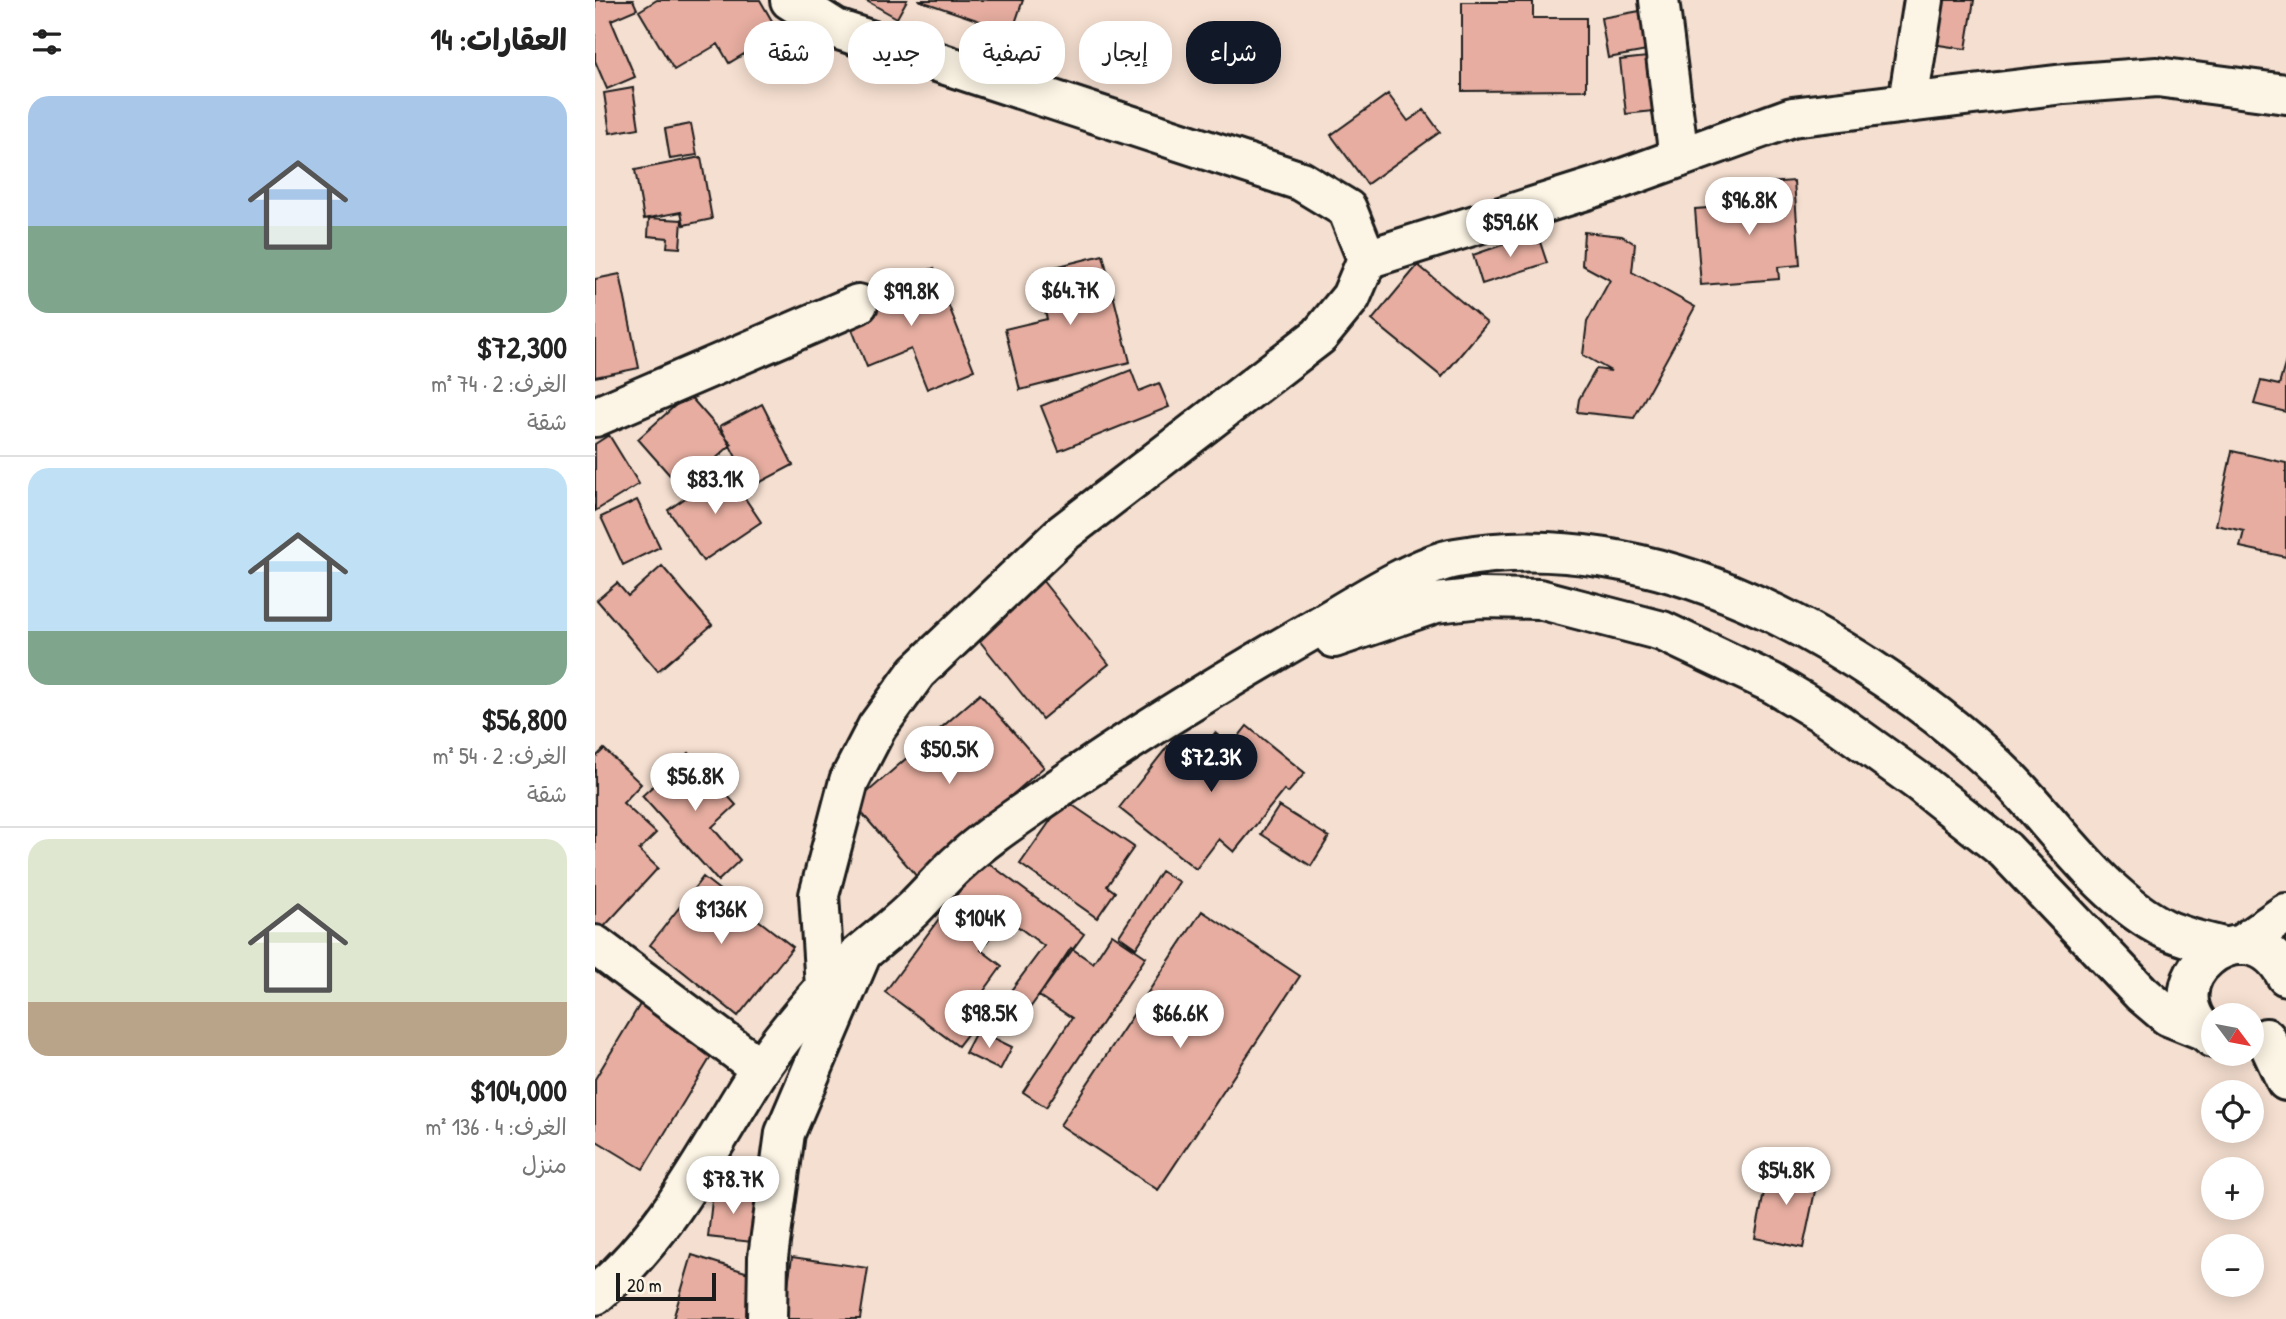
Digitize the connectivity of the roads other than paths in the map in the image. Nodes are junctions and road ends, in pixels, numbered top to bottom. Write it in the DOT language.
graph roads {
  1 [pos="790,0"];
  2 [pos="1659,0"];
  3 [pos="1924,0"];
  4 [pos="2286,94"];
  5 [pos="1908,102"];
  6 [pos="1679,158"];
  7 [pos="1367,259"];
  8 [pos="859,304"];
  9 [pos="595,417"];
  10 [pos="1249,666"];
  11 [pos="2286,913"];
  12 [pos="595,946"];
  13 [pos="2232,946"];
  14 [pos="861,955"];
  15 [pos="2286,976"];
  16 [pos="825,987"];
  17 [pos="2201,1026"];
  18 [pos="2201,1031"];
  19 [pos="2268,1032"];
  20 [pos="760,1068"];
  21 [pos="2286,1081"];
  22 [pos="599,1289"];
  23 [pos="767,1319"];
  1 -- 7 [label="street"];
  2 -- 6 [label="street"];
  3 -- 5 [label="street"];
  4 -- 5 [label="street"];
  5 -- 6 [label="street"];
  6 -- 7 [label="street"];
  7 -- 16 [label="street"];
  8 -- 9 [label="street"];
  10 -- 13 [label="street"];
  10 -- 14 [label="street"];
  10 -- 18 [label="street"];
  11 -- 13 [label="street"];
  12 -- 20 [label="street"];
  13 -- 15 [label="street"];
  13 -- 17 [label="street"];
  14 -- 16 [label="street"];
  14 -- 23 [label="street"];
  16 -- 20 [label="street"];
  19 -- 21 [label="street"];
  20 -- 22 [label="street"];
}
